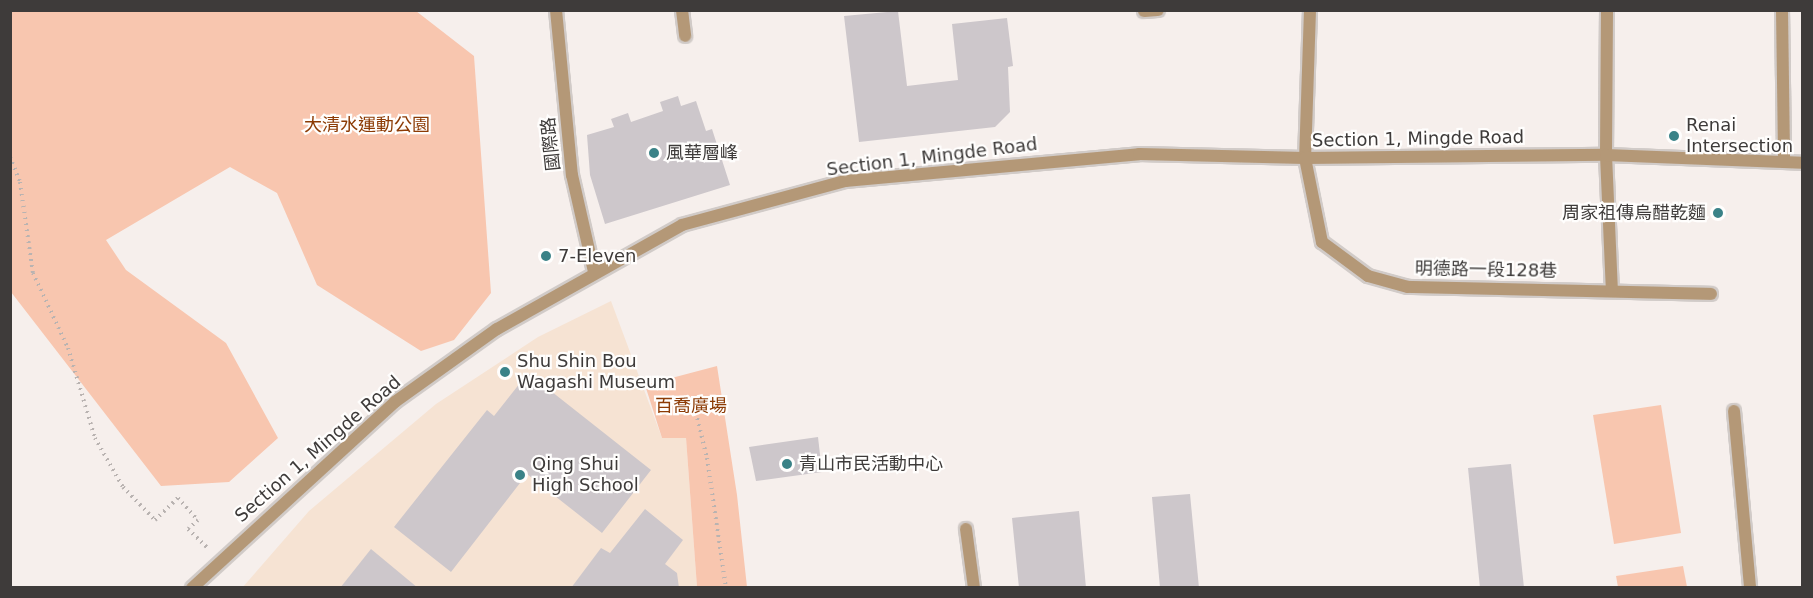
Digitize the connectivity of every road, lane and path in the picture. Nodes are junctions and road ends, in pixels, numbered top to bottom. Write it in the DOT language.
graph roads {
  1 [pos="556,10"];
  2 [pos="682,10"];
  3 [pos="1158,10"];
  4 [pos="1310,10"];
  5 [pos="1606,10"];
  6 [pos="1782,10"];
  7 [pos="1144,11"];
  8 [pos="685,36"];
  9 [pos="1606,155"];
  10 [pos="10,157"];
  11 [pos="1305,158"];
  12 [pos="1784,162"];
  13 [pos="1803,163"];
  14 [pos="594,272"];
  15 [pos="1612,291"];
  16 [pos="1711,294"];
  17 [pos="693,401"];
  18 [pos="1734,411"];
  19 [pos="966,529"];
  20 [pos="220,560"];
  21 [pos="192,588"];
  22 [pos="726,588"];
  23 [pos="974,588"];
  24 [pos="1750,588"];
  1 -- 14 [label="street, 國際路"];
  2 -- 8 [label="street"];
  3 -- 7 [label="street"];
  4 -- 11 [label="street, 明德路一段128巷"];
  5 -- 9 [label="street"];
  6 -- 12 [label="street"];
  9 -- 11 [label="street, Section 1, Mingde Road"];
  9 -- 12 [label="street, Section 1, Mingde Road"];
  9 -- 15 [label="street"];
  10 -- 20 [label="path"];
  11 -- 14 [label="street, Section 1, Mingde Road"];
  11 -- 15 [label="street, 明德路一段128巷"];
  12 -- 13 [label="street, Section 1, Mingde Road"];
  14 -- 20 [label="street, Section 1, Mingde Road"];
  15 -- 16 [label="street, 明德路一段128巷"];
  17 -- 22 [label="path"];
  18 -- 24 [label="street"];
  19 -- 23 [label="street"];
  20 -- 21 [label="street, Section 1, Mingde Road"];
}
